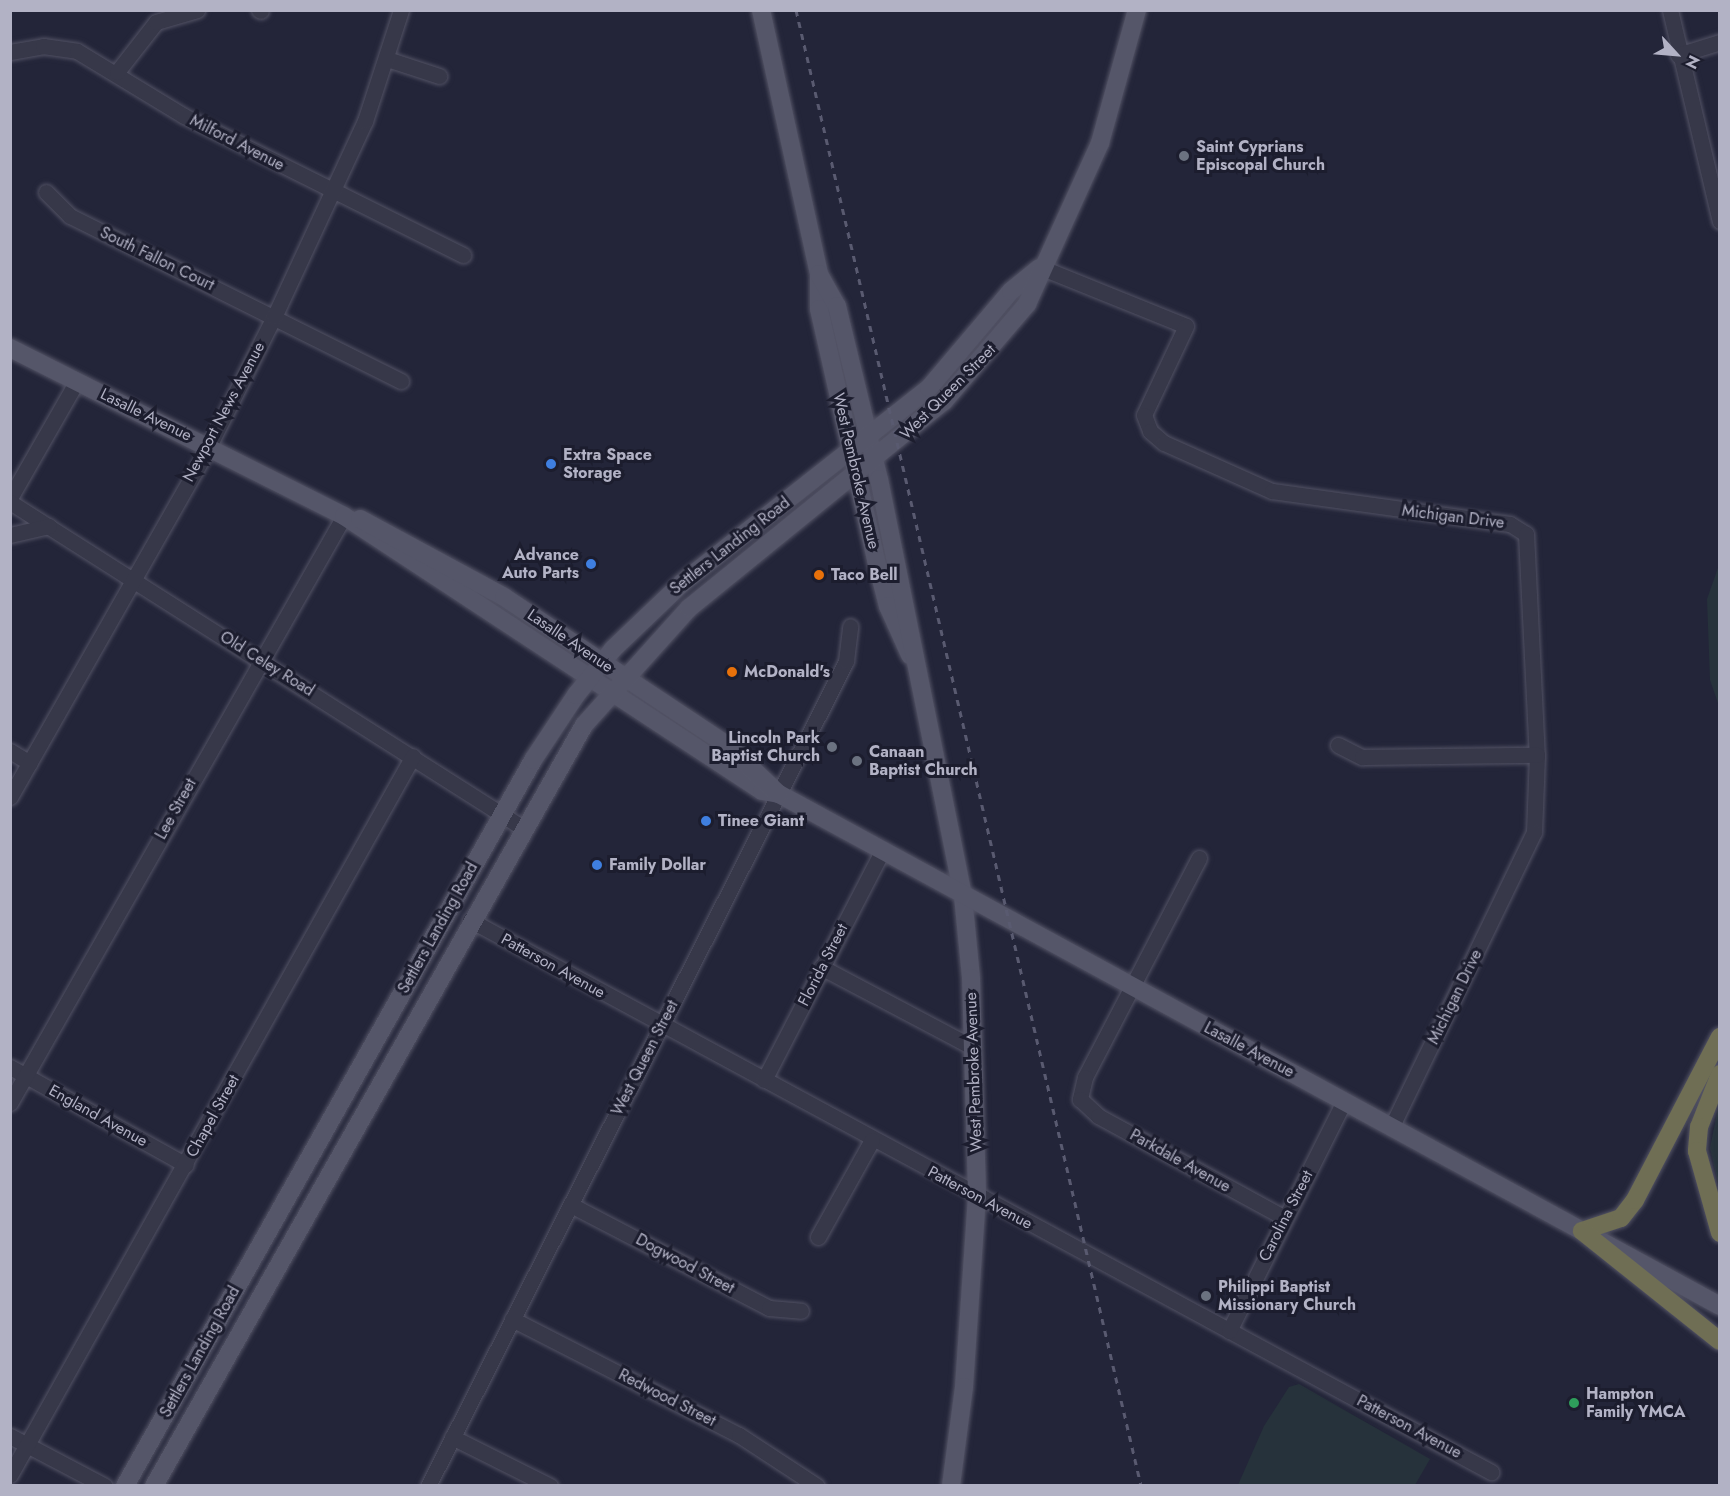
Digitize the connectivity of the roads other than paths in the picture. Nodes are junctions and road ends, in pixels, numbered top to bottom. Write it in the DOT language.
graph roads {
  1 [pos="197,10"];
  2 [pos="401,10"];
  3 [pos="761,10"];
  4 [pos="1137,10"];
  5 [pos="1670,10"];
  6 [pos="1719,42"];
  7 [pos="10,52"];
  8 [pos="1678,55"];
  9 [pos="387,59"];
  10 [pos="117,72"];
  11 [pos="439,76"];
  12 [pos="46,192"];
  13 [pos="335,192"];
  14 [pos="1719,221"];
  15 [pos="463,255"];
  16 [pos="1040,267"];
  17 [pos="819,274"];
  18 [pos="274,317"];
  19 [pos="10,348"];
  20 [pos="77,381"];
  21 [pos="401,381"];
  22 [pos="869,439"];
  23 [pos="209,446"];
  24 [pos="852,453"];
  25 [pos="874,460"];
  26 [pos="857,474"];
  27 [pos="10,500"];
  28 [pos="344,516"];
  29 [pos="49,526"];
  30 [pos="10,535"];
  31 [pos="133,579"];
  32 [pos="850,626"];
  33 [pos="260,659"];
  34 [pos="602,662"];
  35 [pos="913,662"];
  36 [pos="623,676"];
  37 [pos="589,677"];
  38 [pos="610,691"];
  39 [pos="1338,745"];
  40 [pos="10,752"];
  41 [pos="1537,755"];
  42 [pos="413,756"];
  43 [pos="30,763"];
  44 [pos="779,794"];
  45 [pos="10,797"];
  46 [pos="502,815"];
  47 [pos="523,828"];
  48 [pos="882,851"];
  49 [pos="1199,858"];
  50 [pos="963,896"];
  51 [pos="471,920"];
  52 [pos="821,967"];
  53 [pos="1132,986"];
  54 [pos="662,1026"];
  55 [pos="1719,1037"];
  56 [pos="974,1048"];
  57 [pos="10,1067"];
  58 [pos="1719,1074"];
  59 [pos="26,1076"];
  60 [pos="764,1080"];
  61 [pos="1344,1101"];
  62 [pos="10,1103"];
  63 [pos="1392,1126"];
  64 [pos="872,1140"];
  65 [pos="186,1165"];
  66 [pos="977,1196"];
  67 [pos="571,1205"];
  68 [pos="1285,1218"];
  69 [pos="1582,1231"];
  70 [pos="1719,1233"];
  71 [pos="818,1237"];
  72 [pos="1719,1306"];
  73 [pos="801,1311"];
  74 [pos="512,1319"];
  75 [pos="1229,1331"];
  76 [pos="1719,1341"];
  77 [pos="10,1436"];
  78 [pos="452,1437"];
  79 [pos="27,1445"];
  80 [pos="1491,1472"];
  81 [pos="10,1475"];
  82 [pos="105,1485"];
  83 [pos="125,1485"];
  84 [pos="154,1485"];
  85 [pos="428,1485"];
  86 [pos="550,1485"];
  87 [pos="817,1485"];
  88 [pos="951,1485"];
  1 -- 10 [label="street"];
  2 -- 9 [label="street, Newport News Avenue"];
  3 -- 17 [label="main road, West Pembroke Avenue"];
  4 -- 16 [label="main road, West Queen Street"];
  5 -- 8 [label="street"];
  6 -- 8 [label="street"];
  7 -- 10 [label="street, Milford Avenue"];
  8 -- 14 [label="street"];
  9 -- 11 [label="street"];
  9 -- 13 [label="street, Newport News Avenue"];
  10 -- 13 [label="street, Milford Avenue"];
  12 -- 18 [label="street, South Fallon Court"];
  13 -- 15 [label="street, Milford Avenue"];
  13 -- 18 [label="street, Newport News Avenue"];
  16 -- 22 [label="main road, West Queen Street"];
  16 -- 25 [label="main road, West Queen Street"];
  16 -- 41 [label="street, Michigan Drive"];
  17 -- 22 [label="main road, West Pembroke Avenue"];
  17 -- 24 [label="main road, West Pembroke Avenue"];
  18 -- 21 [label="street, South Fallon Court"];
  18 -- 23 [label="street, Newport News Avenue"];
  19 -- 20 [label="main road, Lasalle Avenue"];
  20 -- 23 [label="main road, Lasalle Avenue"];
  20 -- 27 [label="street"];
  22 -- 24 [label="main road, West Queen Street"];
  22 -- 25 [label="main road, West Pembroke Avenue"];
  23 -- 28 [label="main road, Lasalle Avenue"];
  23 -- 31 [label="street, Newport News Avenue"];
  24 -- 26 [label="main road, West Pembroke Avenue"];
  24 -- 34 [label="main road, Settlers Landing Road"];
  25 -- 26 [label="main road, West Queen Street"];
  25 -- 35 [label="main road, West Pembroke Avenue"];
  26 -- 35 [label="main road, West Pembroke Avenue"];
  26 -- 36 [label="main road, Settlers Landing Road"];
  27 -- 29 [label="street, Old Celey Road"];
  28 -- 33 [label="street, Lee Street"];
  28 -- 34 [label="main road, Lasalle Avenue"];
  28 -- 37 [label="main road, Lasalle Avenue"];
  29 -- 30 [label="street"];
  29 -- 31 [label="street, Old Celey Road"];
  31 -- 33 [label="street, Old Celey Road"];
  31 -- 43 [label="street, Newport News Avenue"];
  32 -- 44 [label="street, West Queen Street"];
  33 -- 42 [label="street, Old Celey Road"];
  33 -- 59 [label="street, Lee Street"];
  34 -- 36 [label="main road, Lasalle Avenue"];
  34 -- 37 [label="main road, Settlers Landing Road"];
  35 -- 50 [label="main road, West Pembroke Avenue"];
  36 -- 38 [label="main road, Settlers Landing Road"];
  36 -- 44 [label="main road, Lasalle Avenue"];
  37 -- 38 [label="main road, Lasalle Avenue"];
  37 -- 46 [label="main road, Settlers Landing Road"];
  38 -- 44 [label="main road, Lasalle Avenue"];
  38 -- 47 [label="main road, Settlers Landing Road"];
  39 -- 41 [label="street"];
  40 -- 43 [label="street"];
  41 -- 63 [label="street, Michigan Drive"];
  42 -- 46 [label="street, Old Celey Road"];
  42 -- 65 [label="street, Chapel Street"];
  43 -- 45 [label="street, Newport News Avenue"];
  44 -- 48 [label="main road, Lasalle Avenue"];
  44 -- 54 [label="street, West Queen Street"];
  46 -- 47 [label="street, Old Celey Road"];
  46 -- 83 [label="main road, Settlers Landing Road"];
  47 -- 51 [label="main road, Settlers Landing Road"];
  48 -- 50 [label="main road, Lasalle Avenue"];
  48 -- 52 [label="street, Florida Street"];
  49 -- 53 [label="street"];
  50 -- 53 [label="main road, Lasalle Avenue"];
  50 -- 56 [label="main road, West Pembroke Avenue"];
  51 -- 54 [label="street, Patterson Avenue"];
  51 -- 84 [label="main road, Settlers Landing Road"];
  52 -- 56 [label="street"];
  52 -- 60 [label="street, Florida Street"];
  53 -- 61 [label="main road, Lasalle Avenue"];
  53 -- 68 [label="street, Parkdale Avenue"];
  54 -- 60 [label="street, Patterson Avenue"];
  54 -- 67 [label="street, West Queen Street"];
  55 -- 69 [label="highway"];
  56 -- 66 [label="main road, West Pembroke Avenue"];
  57 -- 59 [label="street, England Avenue"];
  58 -- 70 [label="highway"];
  59 -- 62 [label="street, Lee Street"];
  59 -- 65 [label="street, England Avenue"];
  60 -- 64 [label="street, Patterson Avenue"];
  61 -- 63 [label="main road, Lasalle Avenue"];
  61 -- 68 [label="street, Carolina Street"];
  63 -- 69 [label="main road, Lasalle Avenue"];
  64 -- 66 [label="street, Patterson Avenue"];
  64 -- 71 [label="street"];
  65 -- 79 [label="street, Chapel Street"];
  66 -- 75 [label="street, Patterson Avenue"];
  66 -- 88 [label="main road, West Pembroke Avenue"];
  67 -- 73 [label="street, Dogwood Street"];
  67 -- 74 [label="street, West Queen Street"];
  68 -- 75 [label="street, Carolina Street"];
  69 -- 72 [label="main road, Lasalle Avenue"];
  69 -- 76 [label="highway"];
  74 -- 78 [label="street, West Queen Street"];
  74 -- 87 [label="street, Redwood Street"];
  75 -- 80 [label="street, Patterson Avenue"];
  77 -- 79 [label="street"];
  78 -- 85 [label="street, West Queen Street"];
  78 -- 86 [label="street"];
  79 -- 81 [label="street, Chapel Street"];
  79 -- 82 [label="street"];
}
